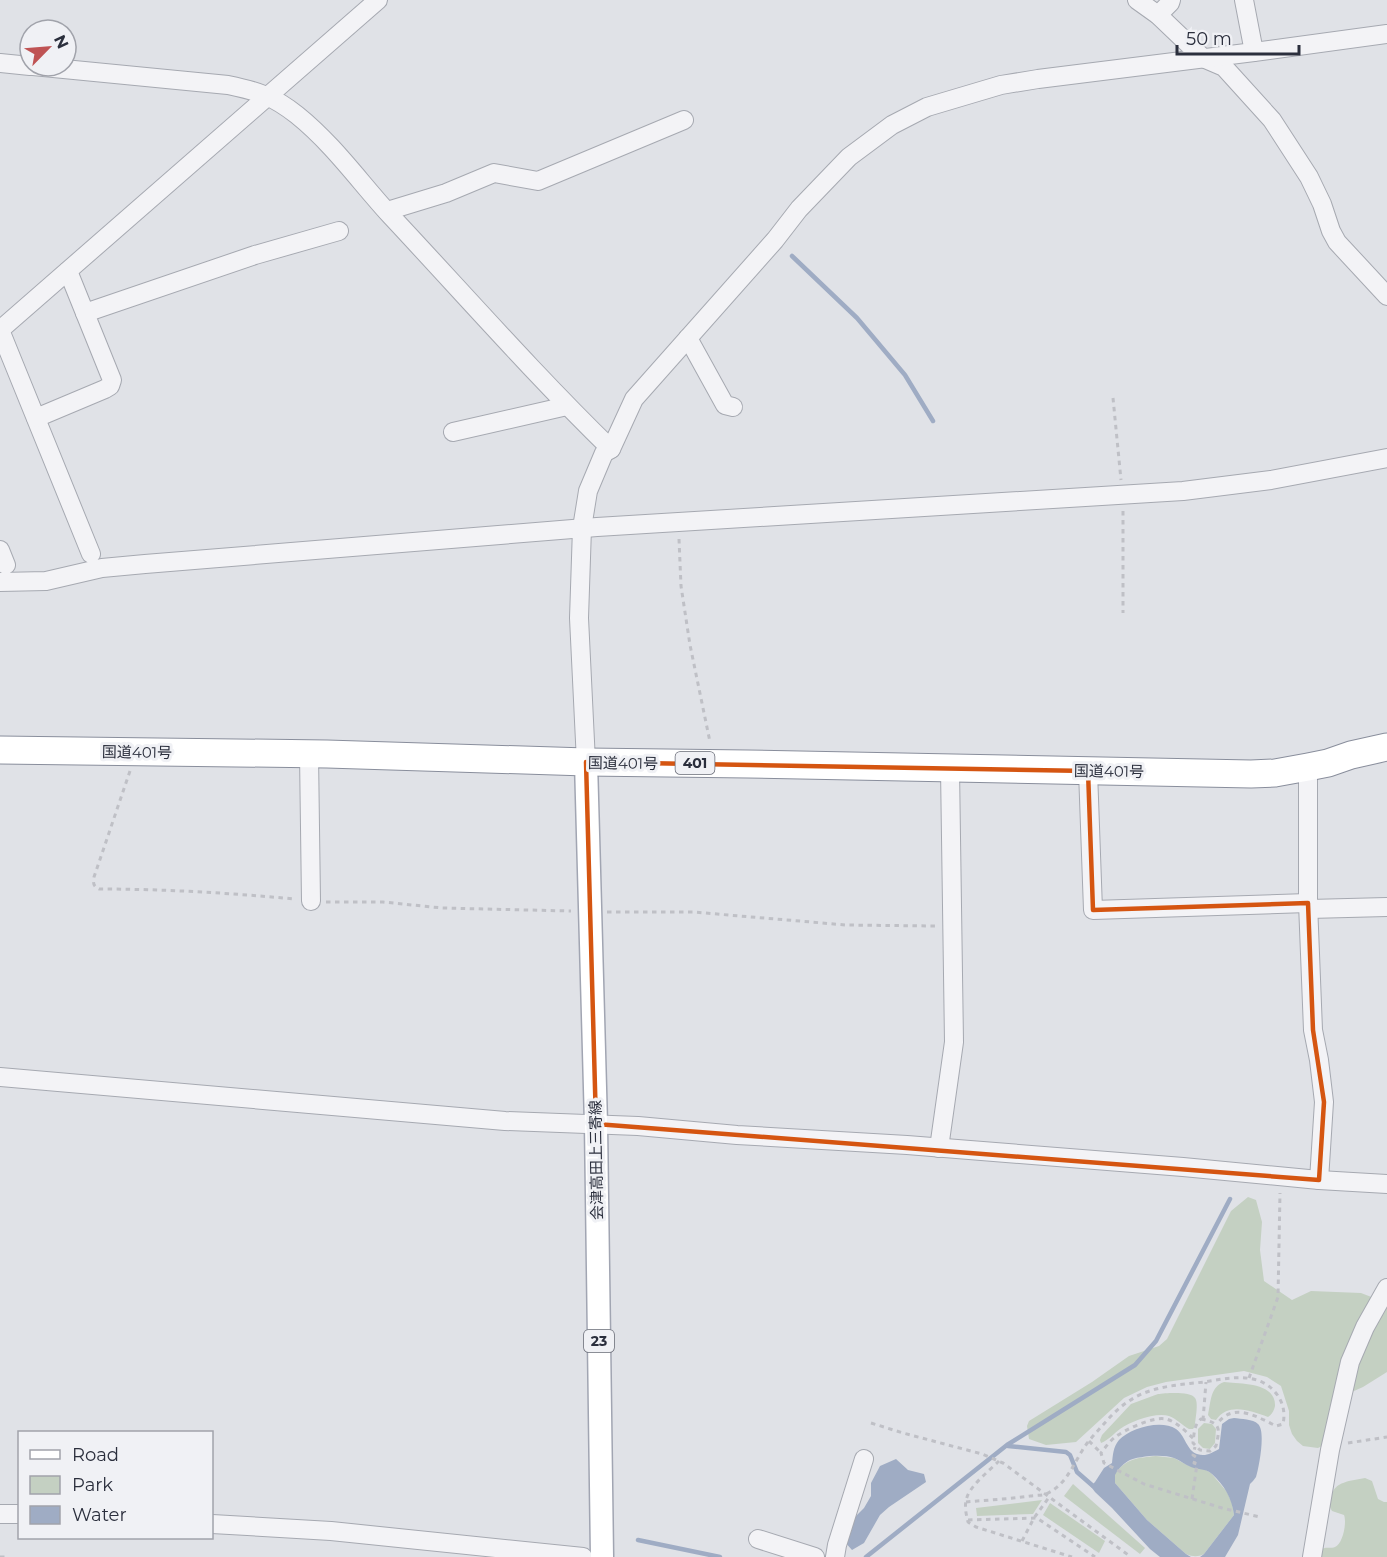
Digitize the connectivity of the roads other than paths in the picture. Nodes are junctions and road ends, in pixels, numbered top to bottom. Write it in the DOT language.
graph roads {
  1 [pos="378,0"];
  2 [pos="1137,0"];
  3 [pos="1171,0"];
  4 [pos="1244,0"];
  5 [pos="1158,15"];
  6 [pos="1387,34"];
  7 [pos="1254,52"];
  8 [pos="1203,58"];
  9 [pos="0,63"];
  10 [pos="18,65"];
  11 [pos="78,71"];
  12 [pos="269,96"];
  13 [pos="684,120"];
  14 [pos="387,211"];
  15 [pos="339,231"];
  16 [pos="68,271"];
  17 [pos="1387,296"];
  18 [pos="85,313"];
  19 [pos="0,330"];
  20 [pos="688,338"];
  21 [pos="567,406"];
  22 [pos="733,407"];
  23 [pos="36,418"];
  24 [pos="453,432"];
  25 [pos="611,449"];
  26 [pos="1387,458"];
  27 [pos="582,528"];
  28 [pos="91,554"];
  29 [pos="2,566"];
  30 [pos="1387,747"];
  31 [pos="0,750"];
  32 [pos="309,754"];
  33 [pos="586,762"];
  34 [pos="1308,767"];
  35 [pos="950,769"];
  36 [pos="1088,771"];
  37 [pos="311,901"];
  38 [pos="1309,906"];
  39 [pos="1387,907"];
  40 [pos="0,1077"];
  41 [pos="596,1124"];
  42 [pos="939,1148"];
  43 [pos="1319,1180"];
  44 [pos="1387,1184"];
  45 [pos="1387,1288"];
  46 [pos="864,1459"];
  47 [pos="0,1514"];
  48 [pos="18,1514"];
  49 [pos="213,1524"];
  50 [pos="758,1539"];
  51 [pos="582,1557"];
  52 [pos="602,1557"];
  53 [pos="815,1557"];
  54 [pos="835,1557"];
  55 [pos="1312,1557"];
  1 -- 12 [label="street"];
  2 -- 5 [label="street"];
  3 -- 5 [label="street"];
  4 -- 7 [label="street"];
  5 -- 8 [label="street"];
  6 -- 7 [label="street"];
  7 -- 8 [label="street"];
  8 -- 17 [label="street"];
  8 -- 20 [label="street"];
  9 -- 10 [label="street"];
  11 -- 12 [label="street"];
  12 -- 14 [label="street"];
  12 -- 16 [label="street"];
  13 -- 14 [label="street"];
  14 -- 21 [label="street"];
  15 -- 18 [label="street"];
  16 -- 18 [label="street"];
  16 -- 19 [label="street"];
  18 -- 23 [label="street"];
  19 -- 23 [label="street"];
  20 -- 22 [label="street"];
  20 -- 25 [label="street"];
  21 -- 24 [label="street"];
  21 -- 25 [label="street"];
  23 -- 28 [label="street"];
  25 -- 27 [label="street"];
  26 -- 27 [label="street"];
  27 -- 29 [label="street"];
  27 -- 33 [label="street"];
  30 -- 34 [label="highway, 国道401号 / 401"];
  31 -- 32 [label="highway, 国道401号 / 401"];
  32 -- 33 [label="highway, 国道401号 / 401"];
  32 -- 37 [label="street"];
  33 -- 35 [label="highway, 国道401号 / 401"];
  33 -- 41 [label="main road, 会津高田上三寄線 / 23"];
  34 -- 36 [label="highway, 国道401号 / 401"];
  34 -- 38 [label="street"];
  35 -- 36 [label="highway, 国道401号 / 401"];
  35 -- 42 [label="street"];
  36 -- 38 [label="street"];
  38 -- 39 [label="street"];
  38 -- 43 [label="street"];
  40 -- 41 [label="street"];
  41 -- 42 [label="street"];
  41 -- 52 [label="main road, 会津高田上三寄線 / 23"];
  42 -- 43 [label="street"];
  43 -- 44 [label="street"];
  45 -- 55 [label="street"];
  46 -- 54 [label="street"];
  47 -- 48 [label="street"];
  49 -- 51 [label="street"];
  50 -- 53 [label="street"];
}
